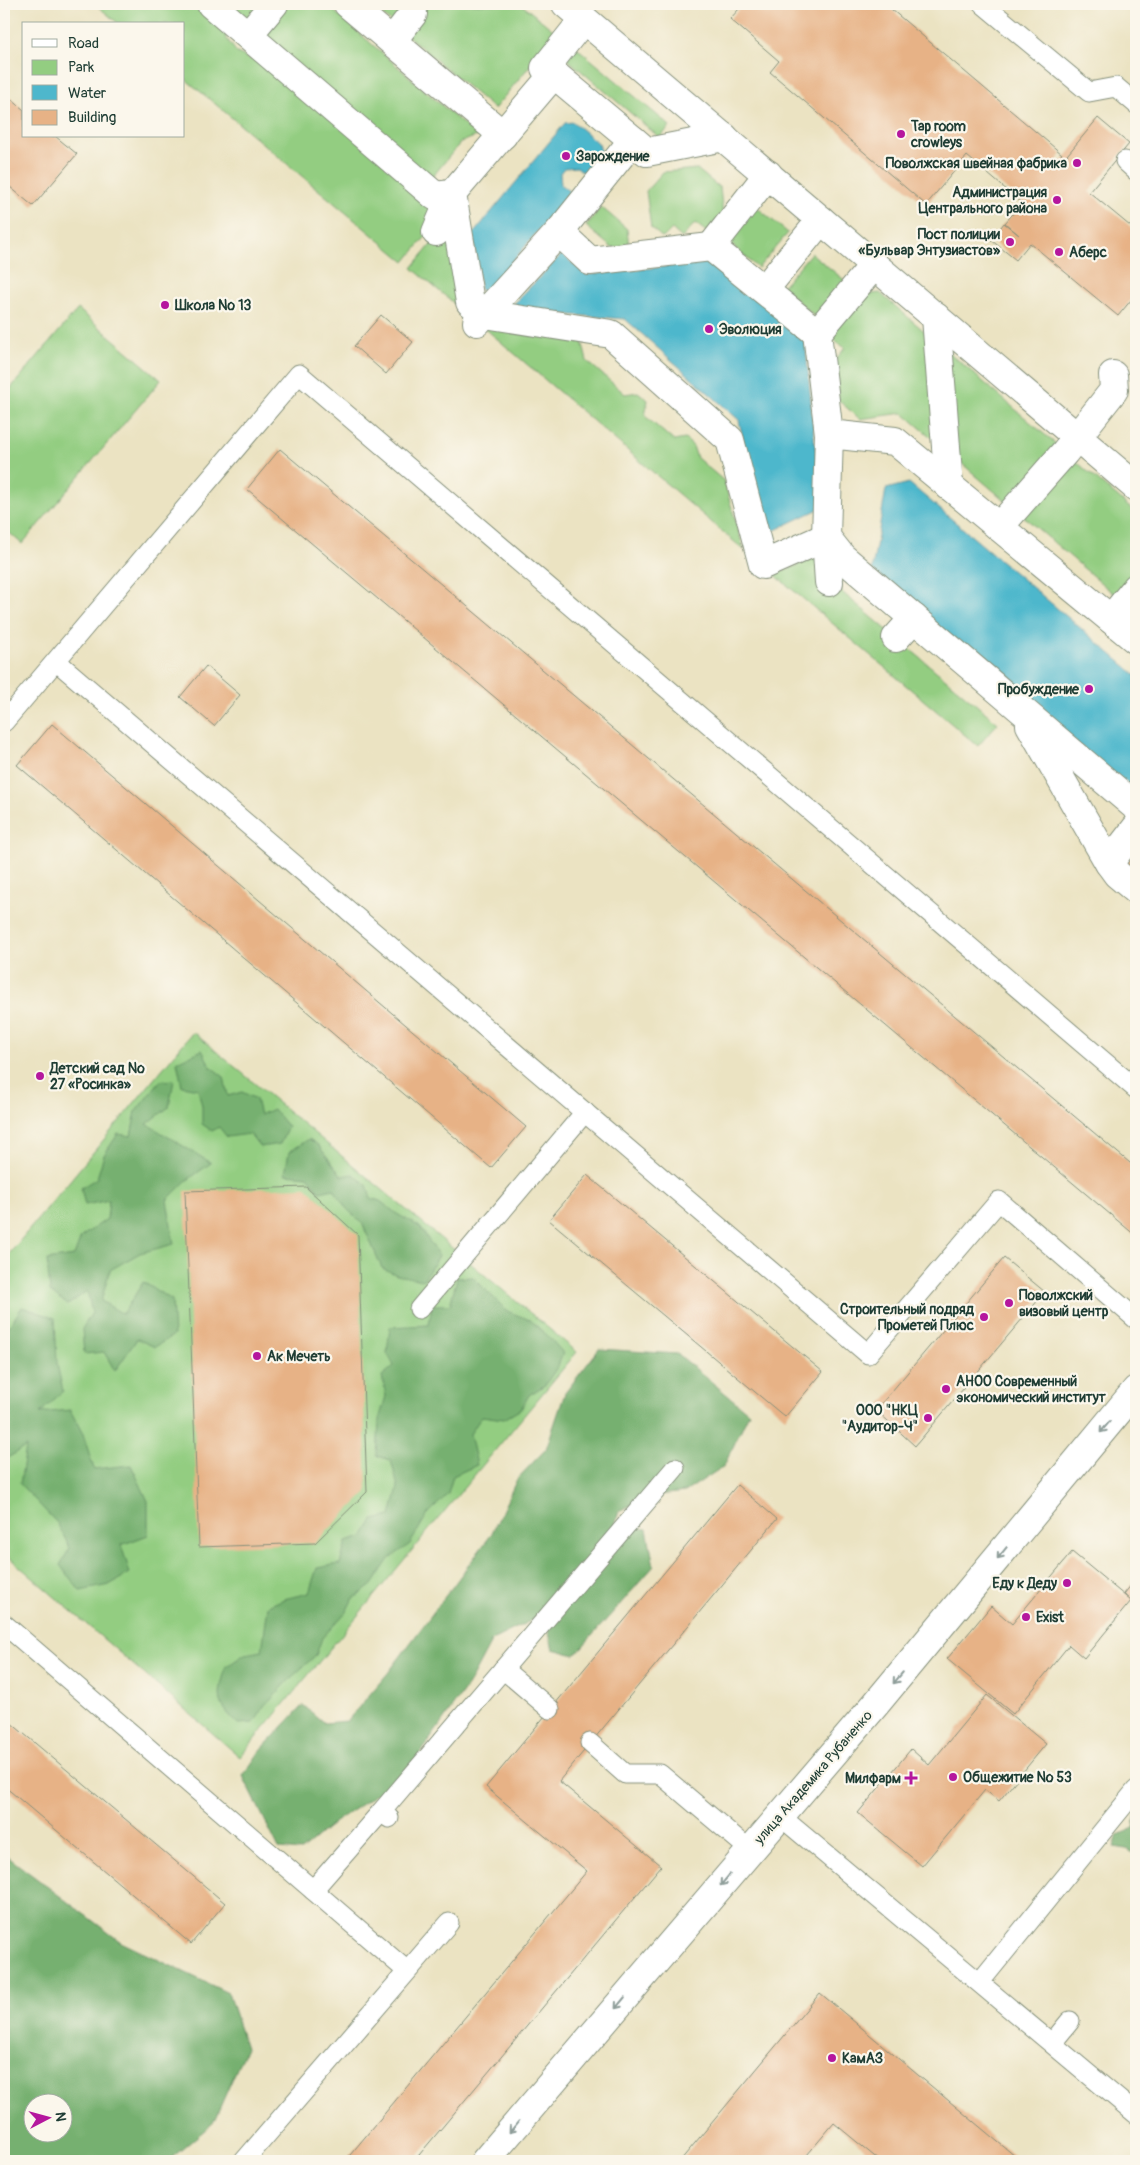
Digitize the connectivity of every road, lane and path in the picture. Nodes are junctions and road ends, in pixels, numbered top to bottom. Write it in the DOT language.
graph roads {
  1 [pos="211,4"];
  2 [pos="274,4"];
  3 [pos="348,4"];
  4 [pos="412,4"];
  5 [pos="983,4"];
  6 [pos="575,12"];
  7 [pos="248,35"];
  8 [pos="392,41"];
  9 [pos="554,74"];
  10 [pos="1136,104"];
  11 [pos="503,135"];
  12 [pos="724,137"];
  13 [pos="634,140"];
  14 [pos="768,174"];
  15 [pos="453,201"];
  16 [pos="822,220"];
  17 [pos="478,228"];
  18 [pos="436,232"];
  19 [pos="559,232"];
  20 [pos="711,247"];
  21 [pos="874,265"];
  22 [pos="764,290"];
  23 [pos="474,312"];
  24 [pos="936,317"];
  25 [pos="817,333"];
  26 [pos="1113,375"];
  27 [pos="829,434"];
  28 [pos="1077,436"];
  29 [pos="949,486"];
  30 [pos="1136,486"];
  31 [pos="999,527"];
  32 [pos="826,537"];
  33 [pos="829,582"];
  34 [pos="1136,588"];
  35 [pos="1111,619"];
  36 [pos="1136,640"];
  37 [pos="56,661"];
  38 [pos="1020,708"];
  39 [pos="4,722"];
  40 [pos="1136,807"];
  41 [pos="1136,828"];
  42 [pos="1109,863"];
  43 [pos="1136,890"];
  44 [pos="1136,1089"];
  45 [pos="585,1112"];
  46 [pos="420,1309"];
  47 [pos="1136,1319"];
  48 [pos="1136,1390"];
  49 [pos="675,1468"];
  50 [pos="4,1624"];
  51 [pos="504,1669"];
  52 [pos="550,1709"];
  53 [pos="590,1743"];
  54 [pos="1136,1790"];
  55 [pos="780,1816"];
  56 [pos="750,1850"];
  57 [pos="313,1890"];
  58 [pos="449,1923"];
  59 [pos="407,1971"];
  60 [pos="980,1982"];
  61 [pos="1070,2021"];
  62 [pos="1052,2043"];
  63 [pos="1136,2114"];
  64 [pos="244,2161"];
  65 [pos="485,2161"];
  1 -- 7 [label="street"];
  2 -- 7 [label="street"];
  3 -- 8 [label="street"];
  4 -- 8 [label="street"];
  5 -- 10 [label="lane"];
  6 -- 9 [label="street"];
  6 -- 12 [label="street"];
  7 -- 15 [label="street"];
  8 -- 11 [label="street"];
  9 -- 11 [label="street"];
  9 -- 13 [label="street"];
  11 -- 15 [label="street"];
  12 -- 13 [label="street"];
  12 -- 14 [label="street"];
  13 -- 19 [label="street"];
  14 -- 16 [label="street"];
  14 -- 20 [label="street"];
  15 -- 17 [label="street"];
  15 -- 18 [label="street"];
  15 -- 23 [label="street"];
  16 -- 21 [label="street"];
  16 -- 22 [label="street"];
  19 -- 20 [label="street"];
  19 -- 23 [label="street"];
  20 -- 22 [label="street"];
  21 -- 24 [label="street"];
  21 -- 25 [label="street"];
  22 -- 25 [label="street"];
  23 -- 32 [label="street"];
  24 -- 28 [label="street"];
  24 -- 29 [label="street"];
  25 -- 27 [label="street"];
  26 -- 28 [label="street"];
  27 -- 29 [label="street"];
  27 -- 32 [label="street"];
  28 -- 30 [label="street"];
  28 -- 31 [label="street"];
  29 -- 31 [label="street"];
  31 -- 35 [label="street"];
  32 -- 33 [label="street"];
  32 -- 38 [label="street"];
  34 -- 35 [label="street"];
  35 -- 36 [label="street"];
  37 -- 39 [label="lane"];
  37 -- 44 [label="lane"];
  37 -- 45 [label="lane"];
  38 -- 40 [label="street"];
  38 -- 42 [label="street"];
  41 -- 42 [label="street"];
  42 -- 43 [label="street"];
  45 -- 46 [label="lane"];
  45 -- 47 [label="lane"];
  48 -- 55 [label="street, улица Академика Рубаненко, one-way"];
  49 -- 51 [label="lane"];
  50 -- 57 [label="lane"];
  51 -- 52 [label="lane"];
  51 -- 57 [label="lane"];
  53 -- 56 [label="lane"];
  54 -- 60 [label="lane"];
  55 -- 56 [label="street, улица Академика Рубаненко"];
  55 -- 60 [label="lane"];
  56 -- 65 [label="street, улица Академика Рубаненко, one-way"];
  57 -- 59 [label="lane"];
  58 -- 59 [label="lane"];
  59 -- 64 [label="lane"];
  60 -- 62 [label="lane"];
  61 -- 62 [label="lane"];
  62 -- 63 [label="lane"];
}
